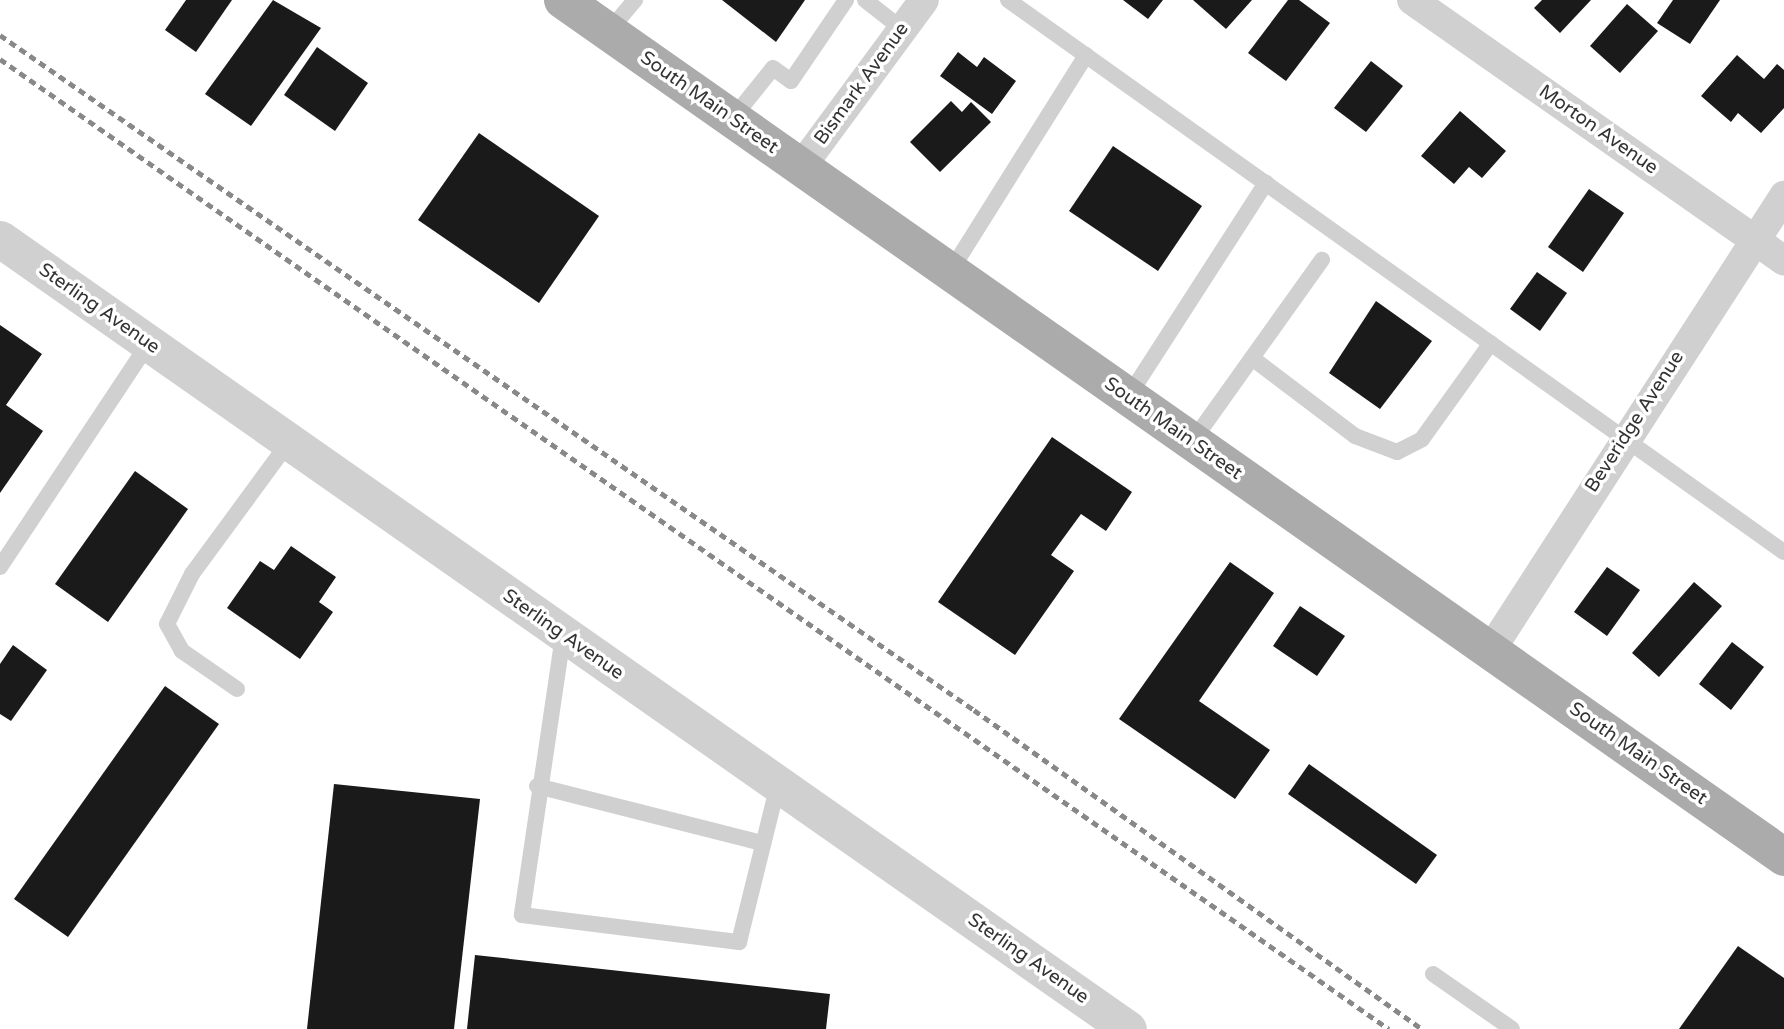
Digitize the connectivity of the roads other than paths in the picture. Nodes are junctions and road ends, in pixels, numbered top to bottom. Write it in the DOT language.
graph roads {
  1 [pos="563,0"];
  2 [pos="635,0"];
  3 [pos="846,0"];
  4 [pos="865,0"];
  5 [pos="924,0"];
  6 [pos="1008,0"];
  7 [pos="1412,0"];
  8 [pos="902,29"];
  9 [pos="608,32"];
  10 [pos="1086,55"];
  11 [pos="732,119"];
  12 [pos="800,167"];
  13 [pos="1266,183"];
  14 [pos="1784,196"];
  15 [pos="0,239"];
  16 [pos="1753,239"];
  17 [pos="1322,260"];
  18 [pos="1784,260"];
  19 [pos="950,272"];
  20 [pos="1491,343"];
  21 [pos="148,344"];
  22 [pos="1252,358"];
  23 [pos="1128,397"];
  24 [pos="1625,439"];
  25 [pos="289,442"];
  26 [pos="1192,442"];
  27 [pos="1784,552"];
  28 [pos="0,567"];
  29 [pos="563,636"];
  30 [pos="1490,651"];
  31 [pos="237,689"];
  32 [pos="778,784"];
  33 [pos="537,786"];
  34 [pos="762,843"];
  35 [pos="1784,857"];
  36 [pos="1433,974"];
  37 [pos="1128,1029"];
  38 [pos="1512,1029"];
  1 -- 9 [label="main road, South Main Street"];
  2 -- 9 [label="lane"];
  3 -- 11 [label="lane"];
  4 -- 8 [label="lane"];
  5 -- 8 [label="street, Bismark Avenue"];
  6 -- 10 [label="lane"];
  7 -- 16 [label="street, Morton Avenue"];
  8 -- 12 [label="street, Bismark Avenue"];
  9 -- 11 [label="main road, South Main Street"];
  10 -- 13 [label="lane"];
  10 -- 19 [label="lane"];
  11 -- 12 [label="main road, South Main Street"];
  12 -- 19 [label="main road, South Main Street"];
  13 -- 20 [label="lane"];
  13 -- 23 [label="lane"];
  14 -- 16 [label="street, Beveridge Avenue"];
  15 -- 21 [label="street, Sterling Avenue"];
  16 -- 18 [label="street, Morton Avenue"];
  16 -- 24 [label="street, Beveridge Avenue"];
  17 -- 22 [label="lane"];
  19 -- 23 [label="main road, South Main Street"];
  20 -- 22 [label="lane"];
  20 -- 24 [label="lane"];
  21 -- 25 [label="street, Sterling Avenue"];
  21 -- 28 [label="lane"];
  22 -- 26 [label="lane"];
  23 -- 26 [label="main road, South Main Street"];
  24 -- 27 [label="lane"];
  24 -- 30 [label="street, Beveridge Avenue"];
  25 -- 29 [label="street, Sterling Avenue"];
  25 -- 31 [label="lane"];
  26 -- 30 [label="main road, South Main Street"];
  29 -- 32 [label="street, Sterling Avenue"];
  29 -- 33 [label="lane"];
  30 -- 35 [label="main road, South Main Street"];
  32 -- 34 [label="lane"];
  32 -- 37 [label="street, Sterling Avenue"];
  33 -- 34 [label="lane"];
  33 -- 34 [label="lane"];
  36 -- 38 [label="lane"];
}
